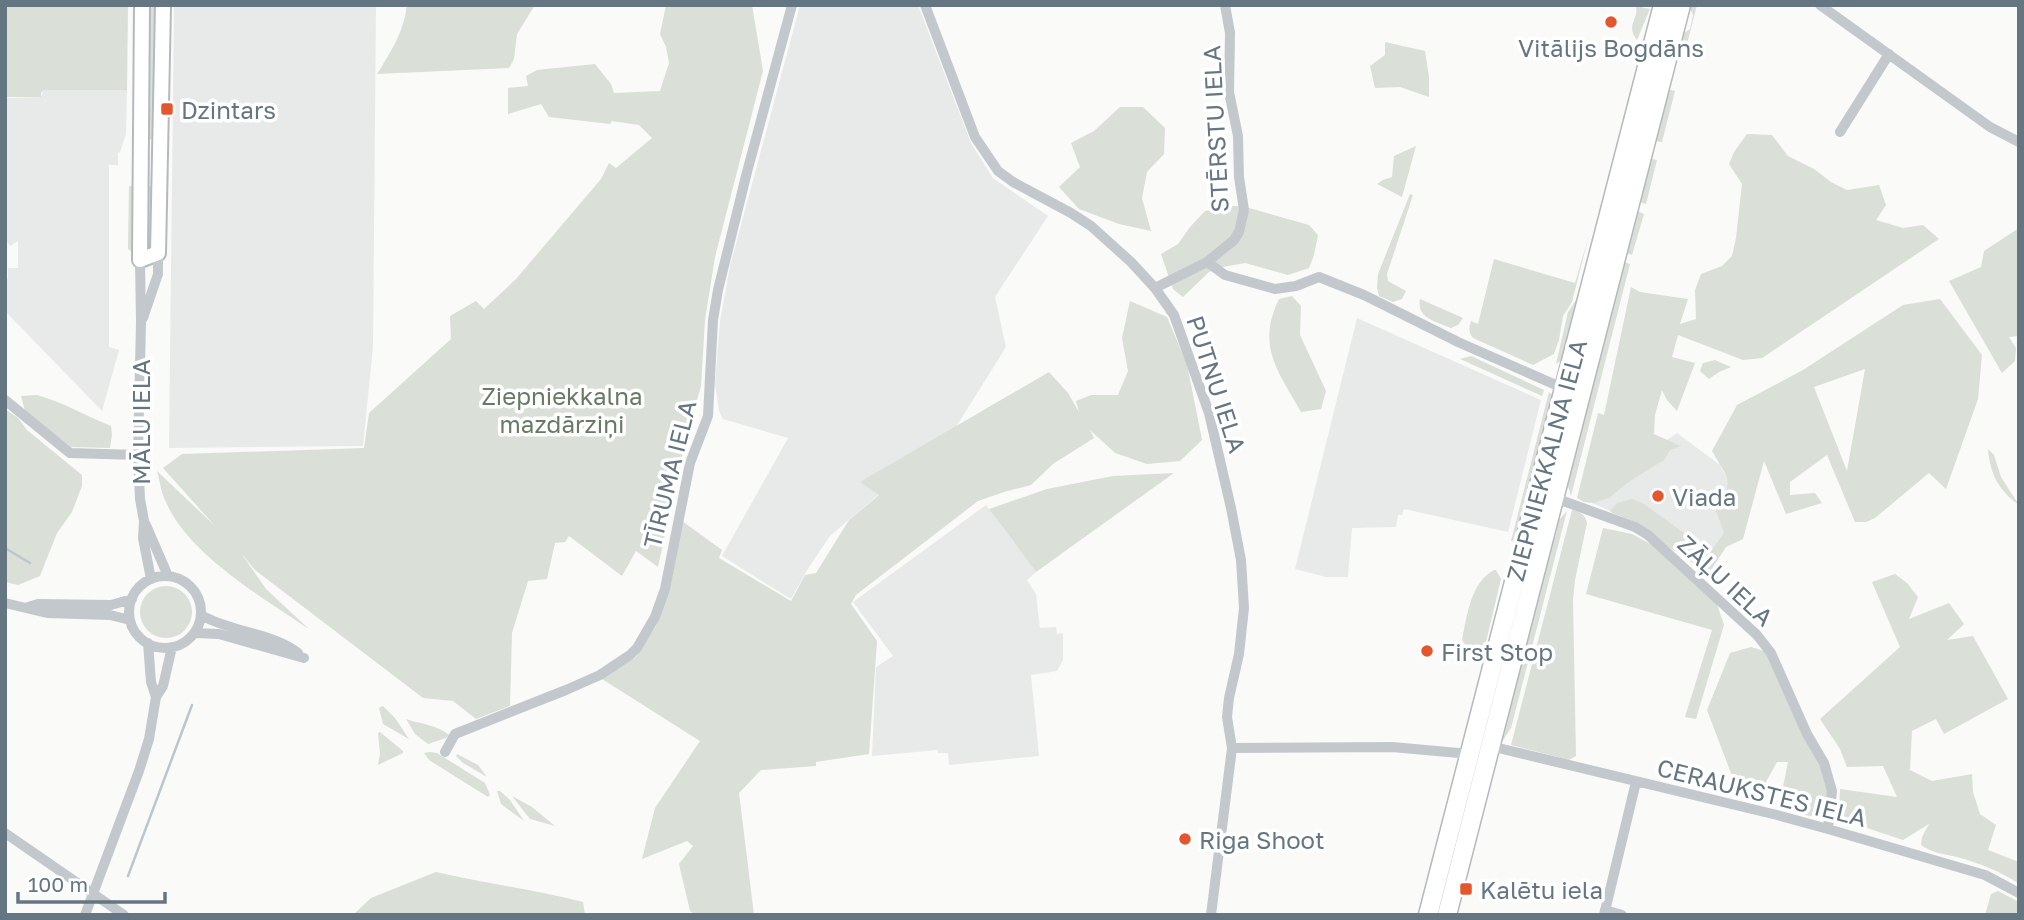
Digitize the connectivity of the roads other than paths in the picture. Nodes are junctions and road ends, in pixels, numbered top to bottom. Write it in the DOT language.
graph roads {
  1 [pos="142,5"];
  2 [pos="163,5"];
  3 [pos="792,5"];
  4 [pos="925,5"];
  5 [pos="1225,5"];
  6 [pos="1681,5"];
  7 [pos="1820,5"];
  8 [pos="1666,17"];
  9 [pos="1889,54"];
  10 [pos="1840,132"];
  11 [pos="2019,142"];
  12 [pos="141,155"];
  13 [pos="160,155"];
  14 [pos="158,253"];
  15 [pos="140,260"];
  16 [pos="1207,262"];
  17 [pos="1155,288"];
  18 [pos="141,322"];
  19 [pos="1565,389"];
  20 [pos="5,400"];
  21 [pos="1579,403"];
  22 [pos="138,455"];
  23 [pos="1555,498"];
  24 [pos="144,521"];
  25 [pos="168,576"];
  26 [pos="150,579"];
  27 [pos="132,599"];
  28 [pos="5,603"];
  29 [pos="24,608"];
  30 [pos="201,615"];
  31 [pos="130,620"];
  32 [pos="1512,628"];
  33 [pos="194,633"];
  34 [pos="148,643"];
  35 [pos="172,647"];
  36 [pos="156,696"];
  37 [pos="1490,746"];
  38 [pos="1232,748"];
  39 [pos="445,752"];
  40 [pos="1471,754"];
  41 [pos="1636,782"];
  42 [pos="1828,829"];
  43 [pos="5,833"];
  44 [pos="2019,893"];
  45 [pos="93,894"];
  46 [pos="1604,912"];
  47 [pos="85,915"];
  48 [pos="124,915"];
  49 [pos="1212,915"];
  50 [pos="1428,915"];
  51 [pos="1447,915"];
  52 [pos="1622,915"];
  1 -- 12 [label="street, MĀLU IELA"];
  2 -- 13 [label="street, MĀLU IELA"];
  3 -- 39 [label="street, TĪRUMA IELA"];
  4 -- 17 [label="street, PUTNU IELA"];
  5 -- 16 [label="street, STĒRSTU IELA"];
  6 -- 8 [label="highway, ZIEPNIEKKALNA IELA"];
  7 -- 9 [label="street"];
  8 -- 19 [label="highway, ZIEPNIEKKALNA IELA"];
  8 -- 21 [label="highway, ZIEPNIEKKALNA IELA"];
  9 -- 10 [label="street"];
  9 -- 11 [label="street"];
  12 -- 13 [label="street"];
  12 -- 15 [label="street, MĀLU IELA"];
  13 -- 14 [label="street, MĀLU IELA"];
  14 -- 15 [label="street"];
  14 -- 18 [label="street, MĀLU IELA"];
  15 -- 18 [label="street, MĀLU IELA"];
  16 -- 17 [label="street, STĒRSTU IELA"];
  16 -- 19 [label="street"];
  17 -- 38 [label="street, PUTNU IELA"];
  18 -- 22 [label="street, MĀLU IELA"];
  19 -- 21 [label="highway"];
  19 -- 32 [label="highway, ZIEPNIEKKALNA IELA"];
  20 -- 22 [label="street"];
  21 -- 23 [label="highway, ZIEPNIEKKALNA IELA"];
  22 -- 24 [label="street, MĀLU IELA"];
  23 -- 32 [label="highway, ZIEPNIEKKALNA IELA"];
  23 -- 42 [label="street, ZĀĻU IELA"];
  24 -- 25 [label="street, MĀLU IELA"];
  24 -- 26 [label="street, MĀLU IELA"];
  25 -- 26 [label="street"];
  25 -- 30 [label="street"];
  26 -- 27 [label="street"];
  27 -- 29 [label="street"];
  27 -- 31 [label="street"];
  28 -- 29 [label="street"];
  29 -- 31 [label="street"];
  30 -- 33 [label="street"];
  30 -- 33 [label="street"];
  31 -- 34 [label="street"];
  32 -- 37 [label="highway, ZIEPNIEKKALNA IELA"];
  32 -- 40 [label="highway, ZIEPNIEKKALNA IELA"];
  33 -- 35 [label="street"];
  34 -- 35 [label="street"];
  34 -- 36 [label="street"];
  35 -- 36 [label="street"];
  36 -- 45 [label="street"];
  37 -- 41 [label="street, CERAUKSTES IELA"];
  37 -- 51 [label="highway, ZIEPNIEKKALNA IELA"];
  38 -- 40 [label="street"];
  38 -- 49 [label="street, PUTNU IELA"];
  40 -- 50 [label="highway, ZIEPNIEKKALNA IELA"];
  41 -- 42 [label="street, CERAUKSTES IELA"];
  41 -- 46 [label="street"];
  42 -- 44 [label="street, CERAUKSTES IELA"];
  43 -- 45 [label="street"];
  45 -- 47 [label="street"];
  45 -- 48 [label="street"];
  46 -- 52 [label="street"];
}
